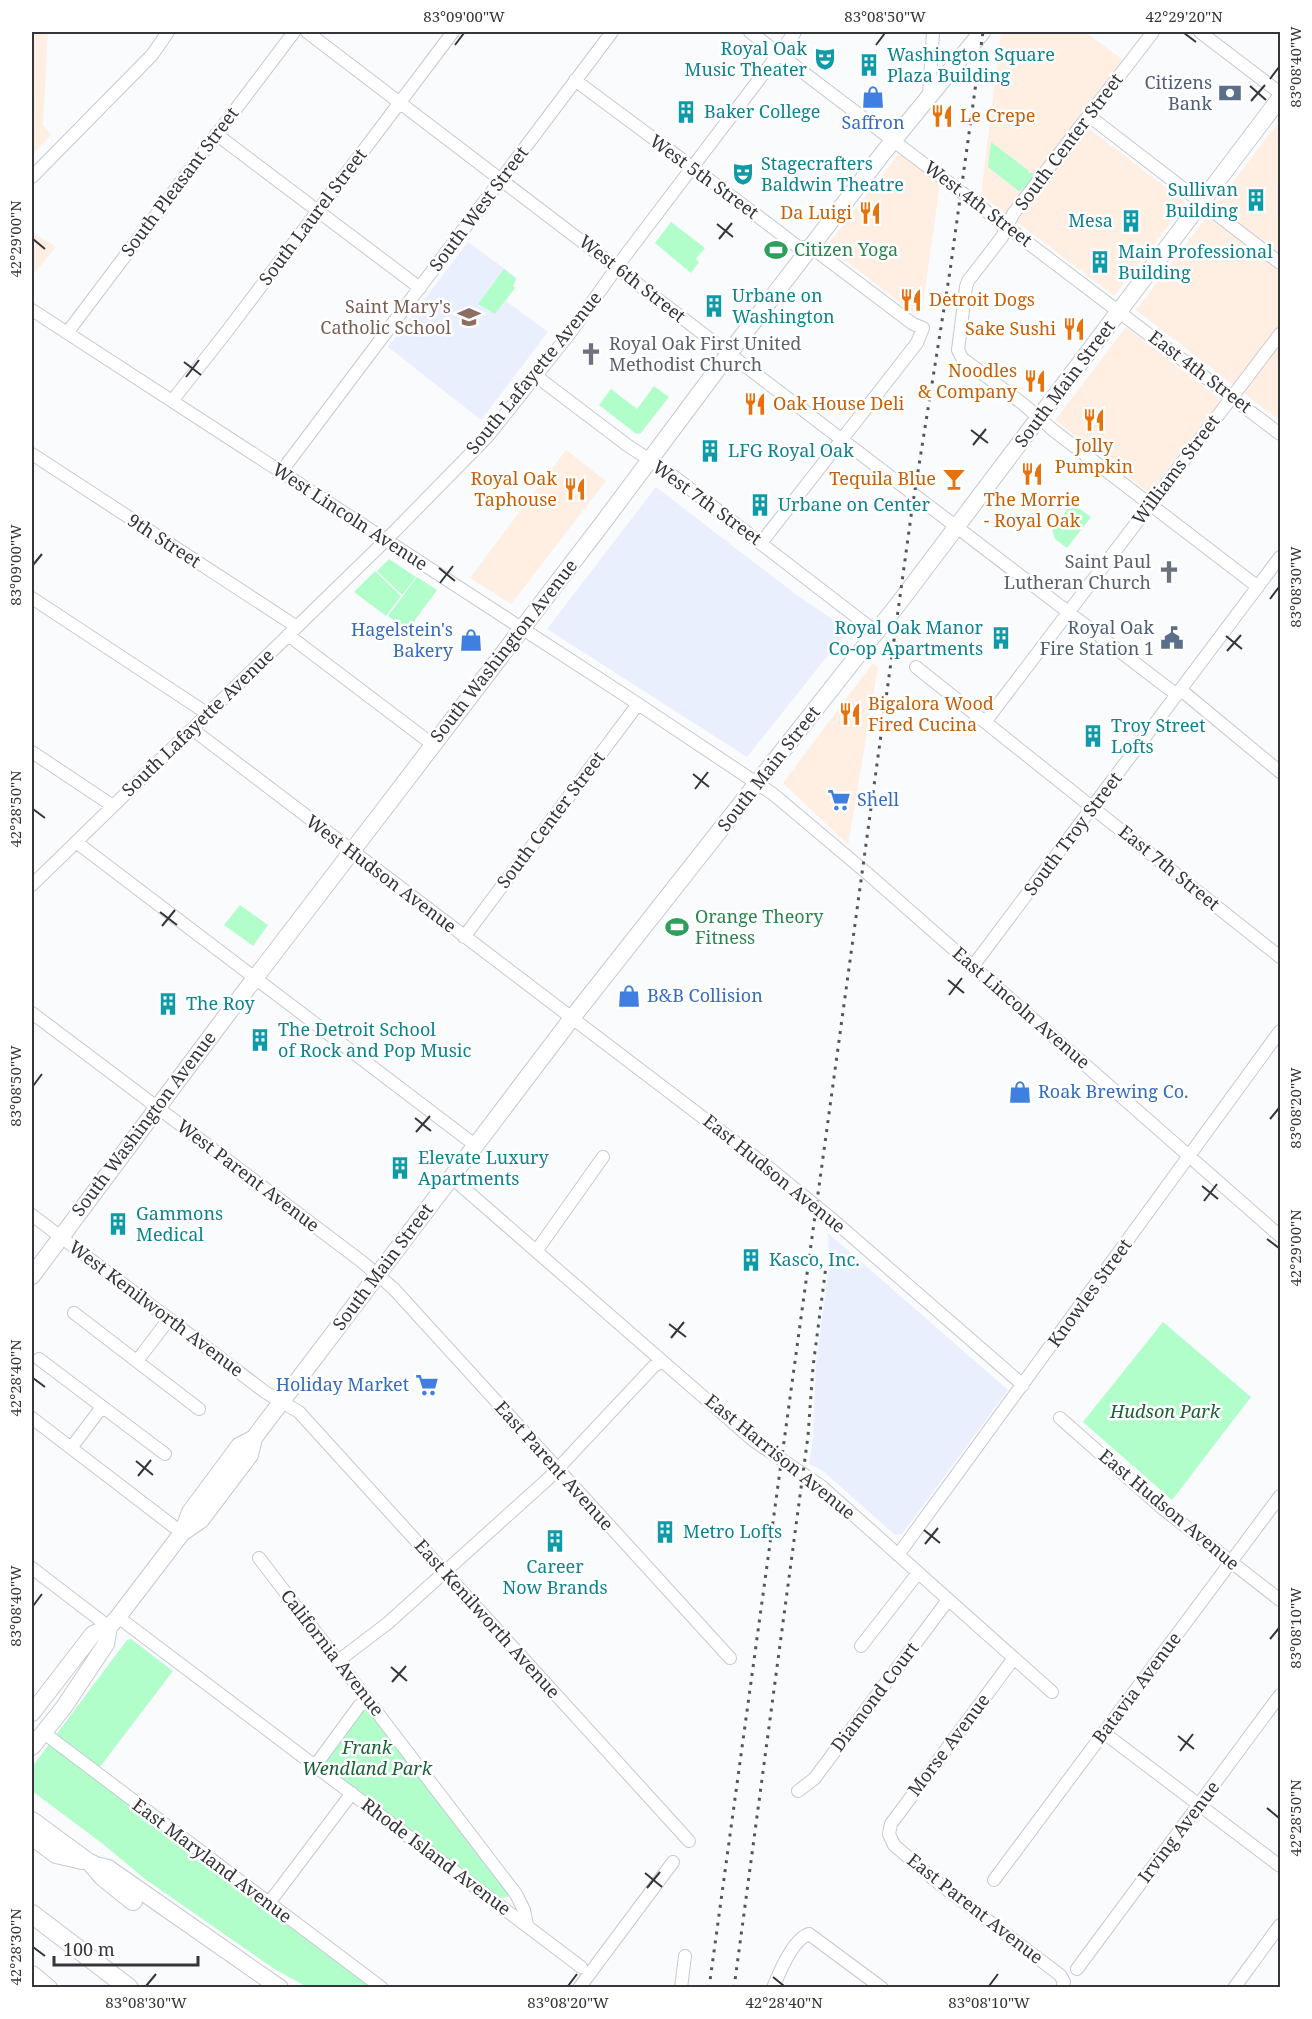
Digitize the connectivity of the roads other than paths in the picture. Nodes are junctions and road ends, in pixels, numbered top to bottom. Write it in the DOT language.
graph roads {
  1 [pos="168,32"];
  2 [pos="294,32"];
  3 [pos="307,32"];
  4 [pos="453,32"];
  5 [pos="612,32"];
  6 [pos="750,32"];
  7 [pos="795,32"];
  8 [pos="933,32"];
  9 [pos="982,32"];
  10 [pos="1153,32"];
  11 [pos="1200,32"];
  12 [pos="779,53"];
  13 [pos="575,80"];
  14 [pos="1281,93"];
  15 [pos="929,95"];
  16 [pos="1281,98"];
  17 [pos="400,102"];
  18 [pos="1089,116"];
  19 [pos="216,134"];
  20 [pos="893,140"];
  21 [pos="692,168"];
  22 [pos="32,177"];
  23 [pos="501,179"];
  24 [pos="1202,202"];
  25 [pos="317,210"];
  26 [pos="1008,226"];
  27 [pos="811,247"];
  28 [pos="1281,263"];
  29 [pos="618,267"];
  30 [pos="420,288"];
  31 [pos="32,310"];
  32 [pos="1119,311"];
  33 [pos="67,333"];
  34 [pos="1281,334"];
  35 [pos="729,353"];
  36 [pos="536,375"];
  37 [pos="1232,397"];
  38 [pos="172,401"];
  39 [pos="1039,418"];
  40 [pos="1281,434"];
  41 [pos="842,439"];
  42 [pos="32,454"];
  43 [pos="648,460"];
  44 [pos="281,472"];
  45 [pos="1150,504"];
  46 [pos="956,527"];
  47 [pos="386,540"];
  48 [pos="761,543"];
  49 [pos="1278,566"];
  50 [pos="1258,586"];
  51 [pos="32,598"];
  52 [pos="1068,613"];
  53 [pos="521,629"];
  54 [pos="292,631"];
  55 [pos="876,632"];
  56 [pos="916,668"];
  57 [pos="1179,693"];
  58 [pos="638,704"];
  59 [pos="208,714"];
  60 [pos="985,722"];
  61 [pos="192,729"];
  62 [pos="432,744"];
  63 [pos="32,752"];
  64 [pos="1281,772"];
  65 [pos="758,783"];
  66 [pos="113,806"];
  67 [pos="1093,807"];
  68 [pos="75,842"];
  69 [pos="352,851"];
  70 [pos="32,885"];
  71 [pos="464,937"];
  72 [pos="1281,957"];
  73 [pos="973,966"];
  74 [pos="255,978"];
  75 [pos="32,1013"];
  76 [pos="572,1018"];
  77 [pos="1281,1031"];
  78 [pos="157,1107"];
  79 [pos="475,1145"];
  80 [pos="603,1157"];
  81 [pos="1190,1157"];
  82 [pos="451,1177"];
  83 [pos="32,1215"];
  84 [pos="1281,1236"];
  85 [pos="60,1237"];
  86 [pos="537,1250"];
  87 [pos="377,1275"];
  88 [pos="32,1276"];
  89 [pos="74,1313"];
  90 [pos="169,1319"];
  91 [pos="39,1359"];
  92 [pos="138,1361"];
  93 [pos="662,1361"];
  94 [pos="1023,1385"];
  95 [pos="282,1401"];
  96 [pos="102,1407"];
  97 [pos="199,1408"];
  98 [pos="32,1418"];
  99 [pos="1060,1418"];
  100 [pos="71,1448"];
  101 [pos="165,1454"];
  102 [pos="557,1470"];
  103 [pos="1281,1496"];
  104 [pos="182,1533"];
  105 [pos="898,1555"];
  106 [pos="259,1558"];
  107 [pos="1231,1562"];
  108 [pos="32,1568"];
  109 [pos="445,1572"];
  110 [pos="918,1573"];
  111 [pos="948,1600"];
  112 [pos="1281,1600"];
  113 [pos="114,1622"];
  114 [pos="861,1646"];
  115 [pos="730,1658"];
  116 [pos="1014,1658"];
  117 [pos="339,1661"];
  118 [pos="70,1663"];
  119 [pos="1052,1692"];
  120 [pos="1281,1695"];
  121 [pos="368,1700"];
  122 [pos="32,1713"];
  123 [pos="44,1733"];
  124 [pos="1104,1733"];
  125 [pos="32,1747"];
  126 [pos="315,1766"];
  127 [pos="798,1791"];
  128 [pos="352,1793"];
  129 [pos="1199,1804"];
  130 [pos="32,1820"];
  131 [pos="889,1834"];
  132 [pos="32,1837"];
  133 [pos="689,1841"];
  134 [pos="673,1862"];
  135 [pos="92,1864"];
  136 [pos="1281,1866"];
  137 [pos="994,1880"];
  138 [pos="133,1901"];
  139 [pos="269,1903"];
  140 [pos="32,1914"];
  141 [pos="527,1925"];
  142 [pos="1281,1925"];
  143 [pos="686,1956"];
  144 [pos="581,1967"];
  145 [pos="1077,1969"];
  146 [pos="32,1974"];
  147 [pos="1063,1985"];
  148 [pos="49,1988"];
  149 [pos="129,1988"];
  150 [pos="280,1988"];
  151 [pos="382,1988"];
  152 [pos="579,1988"];
  153 [pos="681,1988"];
  154 [pos="773,1988"];
  155 [pos="882,1988"];
  156 [pos="1234,1988"];
  1 -- 22 [label="street"];
  2 -- 19 [label="street, South Pleasant Street"];
  3 -- 17 [label="street, West 6th Street"];
  4 -- 17 [label="street, South Laurel Street"];
  5 -- 13 [label="street, South West Street"];
  6 -- 12 [label="street, West 4th Street"];
  7 -- 12 [label="street, South Lafayette Avenue"];
  8 -- 15 [label="street"];
  9 -- 15 [label="main road, South Washington Avenue"];
  10 -- 18 [label="street, South Center Street"];
  11 -- 14 [label="street"];
  12 -- 20 [label="street, West 4th Street"];
  12 -- 21 [label="street, South Lafayette Avenue"];
  13 -- 21 [label="street, West 5th Street"];
  13 -- 23 [label="street, South West Street"];
  15 -- 20 [label="main road, South Washington Avenue"];
  16 -- 24 [label="main road, South Main Street"];
  17 -- 23 [label="street, West 6th Street"];
  17 -- 25 [label="street, South Laurel Street"];
  18 -- 24 [label="street"];
  18 -- 26 [label="street, South Center Street"];
  19 -- 25 [label="street"];
  19 -- 33 [label="street, South Pleasant Street"];
  20 -- 26 [label="street, West 4th Street"];
  20 -- 27 [label="main road, South Washington Avenue"];
  21 -- 27 [label="street, West 5th Street"];
  21 -- 29 [label="street, South Lafayette Avenue"];
  23 -- 29 [label="street, West 6th Street"];
  23 -- 30 [label="street, South West Street"];
  24 -- 28 [label="street"];
  24 -- 32 [label="main road, South Main Street"];
  25 -- 30 [label="street"];
  25 -- 38 [label="street, South Laurel Street"];
  26 -- 32 [label="street, West 4th Street"];
  26 -- 39 [label="street, South Center Street"];
  27 -- 35 [label="main road, South Washington Avenue"];
  27 -- 41 [label="street, West 5th Street"];
  29 -- 35 [label="street, West 6th Street"];
  29 -- 36 [label="street, South Lafayette Avenue"];
  30 -- 44 [label="street, South West Street"];
  31 -- 33 [label="street, West Lincoln Avenue"];
  32 -- 37 [label="street, East 4th Street"];
  32 -- 39 [label="main road, South Main Street"];
  33 -- 38 [label="street, West Lincoln Avenue"];
  34 -- 37 [label="street, Williams Street"];
  35 -- 41 [label="street, West 6th Street"];
  35 -- 43 [label="main road, South Washington Avenue"];
  36 -- 43 [label="street, West 7th Street"];
  36 -- 47 [label="street, South Lafayette Avenue"];
  37 -- 40 [label="street, East 4th Street"];
  37 -- 45 [label="street, Williams Street"];
  38 -- 44 [label="street, West Lincoln Avenue"];
  39 -- 45 [label="street"];
  39 -- 46 [label="main road, South Main Street"];
  41 -- 46 [label="street, West 6th Street"];
  41 -- 48 [label="street"];
  42 -- 54 [label="street, 9th Street"];
  43 -- 48 [label="street, West 7th Street"];
  43 -- 53 [label="main road, South Washington Avenue"];
  44 -- 47 [label="street, West Lincoln Avenue"];
  45 -- 50 [label="street"];
  45 -- 52 [label="street, Williams Street"];
  46 -- 52 [label="street, West 6th Street"];
  46 -- 55 [label="main road, South Main Street"];
  47 -- 53 [label="street, West Lincoln Avenue"];
  47 -- 54 [label="street, South Lafayette Avenue"];
  48 -- 55 [label="street, West 7th Street"];
  49 -- 50 [label="street, South Troy Street"];
  50 -- 57 [label="street, South Troy Street"];
  51 -- 59 [label="street"];
  52 -- 57 [label="street, West 6th Street"];
  52 -- 60 [label="street, Williams Street"];
  53 -- 58 [label="street, West Lincoln Avenue"];
  53 -- 62 [label="main road, South Washington Avenue"];
  54 -- 59 [label="street, South Lafayette Avenue"];
  54 -- 62 [label="street, 9th Street"];
  55 -- 65 [label="main road, South Main Street"];
  56 -- 60 [label="street, East 7th Street"];
  57 -- 64 [label="street, West 6th Street"];
  57 -- 67 [label="street, South Troy Street"];
  58 -- 65 [label="street, West Lincoln Avenue"];
  58 -- 71 [label="street, South Center Street"];
  59 -- 61 [label="street, South Lafayette Avenue"];
  60 -- 67 [label="street, East 7th Street"];
  61 -- 66 [label="street, South Lafayette Avenue"];
  61 -- 69 [label="street, West Hudson Avenue"];
  62 -- 69 [label="main road, South Washington Avenue"];
  63 -- 66 [label="street"];
  65 -- 73 [label="street, East Lincoln Avenue"];
  65 -- 76 [label="main road, South Main Street"];
  66 -- 68 [label="street, South Lafayette Avenue"];
  67 -- 72 [label="street, East 7th Street"];
  67 -- 73 [label="street, South Troy Street"];
  68 -- 70 [label="street, South Lafayette Avenue"];
  68 -- 74 [label="street"];
  69 -- 71 [label="street, West Hudson Avenue"];
  69 -- 74 [label="main road, South Washington Avenue"];
  71 -- 76 [label="street, West Hudson Avenue"];
  73 -- 81 [label="street, East Lincoln Avenue"];
  74 -- 78 [label="main road, South Washington Avenue"];
  74 -- 79 [label="street"];
  75 -- 78 [label="street, West Parent Avenue"];
  76 -- 79 [label="main road, South Main Street"];
  76 -- 94 [label="street, East Hudson Avenue"];
  77 -- 81 [label="street, Knowles Street"];
  78 -- 85 [label="main road, South Washington Avenue"];
  78 -- 87 [label="street, West Parent Avenue"];
  79 -- 82 [label="main road, South Main Street"];
  80 -- 86 [label="street"];
  81 -- 84 [label="street, East Lincoln Avenue"];
  81 -- 94 [label="street, Knowles Street"];
  82 -- 86 [label="street, East Harrison Avenue"];
  82 -- 87 [label="main road, South Main Street"];
  83 -- 85 [label="street, West Kenilworth Avenue"];
  85 -- 88 [label="main road, South Washington Avenue"];
  85 -- 90 [label="street, West Kenilworth Avenue"];
  86 -- 93 [label="street, East Harrison Avenue"];
  87 -- 95 [label="main road, South Main Street"];
  87 -- 102 [label="street, East Parent Avenue"];
  89 -- 92 [label="street"];
  90 -- 92 [label="street"];
  90 -- 95 [label="street, West Kenilworth Avenue"];
  91 -- 96 [label="street"];
  92 -- 97 [label="street"];
  93 -- 102 [label="street"];
  93 -- 105 [label="street, East Harrison Avenue"];
  94 -- 105 [label="street, Knowles Street"];
  95 -- 104 [label="main road, South Main Street"];
  95 -- 109 [label="street, East Kenilworth Avenue"];
  96 -- 100 [label="street"];
  96 -- 101 [label="street"];
  98 -- 100 [label="street"];
  99 -- 107 [label="street, East Hudson Avenue"];
  100 -- 104 [label="street"];
  102 -- 109 [label="street"];
  102 -- 115 [label="street, East Parent Avenue"];
  103 -- 107 [label="street, Batavia Avenue"];
  104 -- 113 [label="main road, South Main Street"];
  105 -- 110 [label="street, East Harrison Avenue"];
  106 -- 117 [label="street, California Avenue"];
  107 -- 112 [label="street, East Hudson Avenue"];
  107 -- 124 [label="street, Batavia Avenue"];
  108 -- 113 [label="street, Rhode Island Avenue"];
  109 -- 117 [label="street"];
  109 -- 133 [label="street, East Kenilworth Avenue"];
  110 -- 111 [label="street, East Harrison Avenue"];
  110 -- 114 [label="street"];
  111 -- 116 [label="street, East Harrison Avenue"];
  111 -- 127 [label="street, Diamond Court"];
  113 -- 118 [label="main road, South Main Street"];
  113 -- 123 [label="main road, South Main Street"];
  113 -- 126 [label="street, Rhode Island Avenue"];
  116 -- 119 [label="street, East Harrison Avenue"];
  116 -- 131 [label="street, Morse Avenue"];
  117 -- 121 [label="street, California Avenue"];
  118 -- 122 [label="main road, South Main Street"];
  118 -- 123 [label="main road"];
  120 -- 129 [label="street, Irving Avenue"];
  121 -- 126 [label="street"];
  121 -- 141 [label="street, California Avenue"];
  123 -- 125 [label="main road, South Main Street"];
  123 -- 139 [label="street, East Maryland Avenue"];
  124 -- 129 [label="street"];
  124 -- 137 [label="street, Batavia Avenue"];
  126 -- 128 [label="street, Rhode Island Avenue"];
  128 -- 139 [label="street"];
  128 -- 141 [label="street, Rhode Island Avenue"];
  129 -- 136 [label="street"];
  129 -- 145 [label="street, Irving Avenue"];
  130 -- 135 [label="main road"];
  131 -- 147 [label="street, East Parent Avenue"];
  132 -- 135 [label="main road"];
  134 -- 152 [label="street"];
  135 -- 138 [label="highway"];
  135 -- 150 [label="main road"];
  139 -- 151 [label="street, East Maryland Avenue"];
  140 -- 149 [label="highway"];
  141 -- 144 [label="street, Rhode Island Avenue"];
  142 -- 156 [label="street"];
  143 -- 153 [label="street"];
  146 -- 148 [label="main road"];
  154 -- 155 [label="street"];
}
